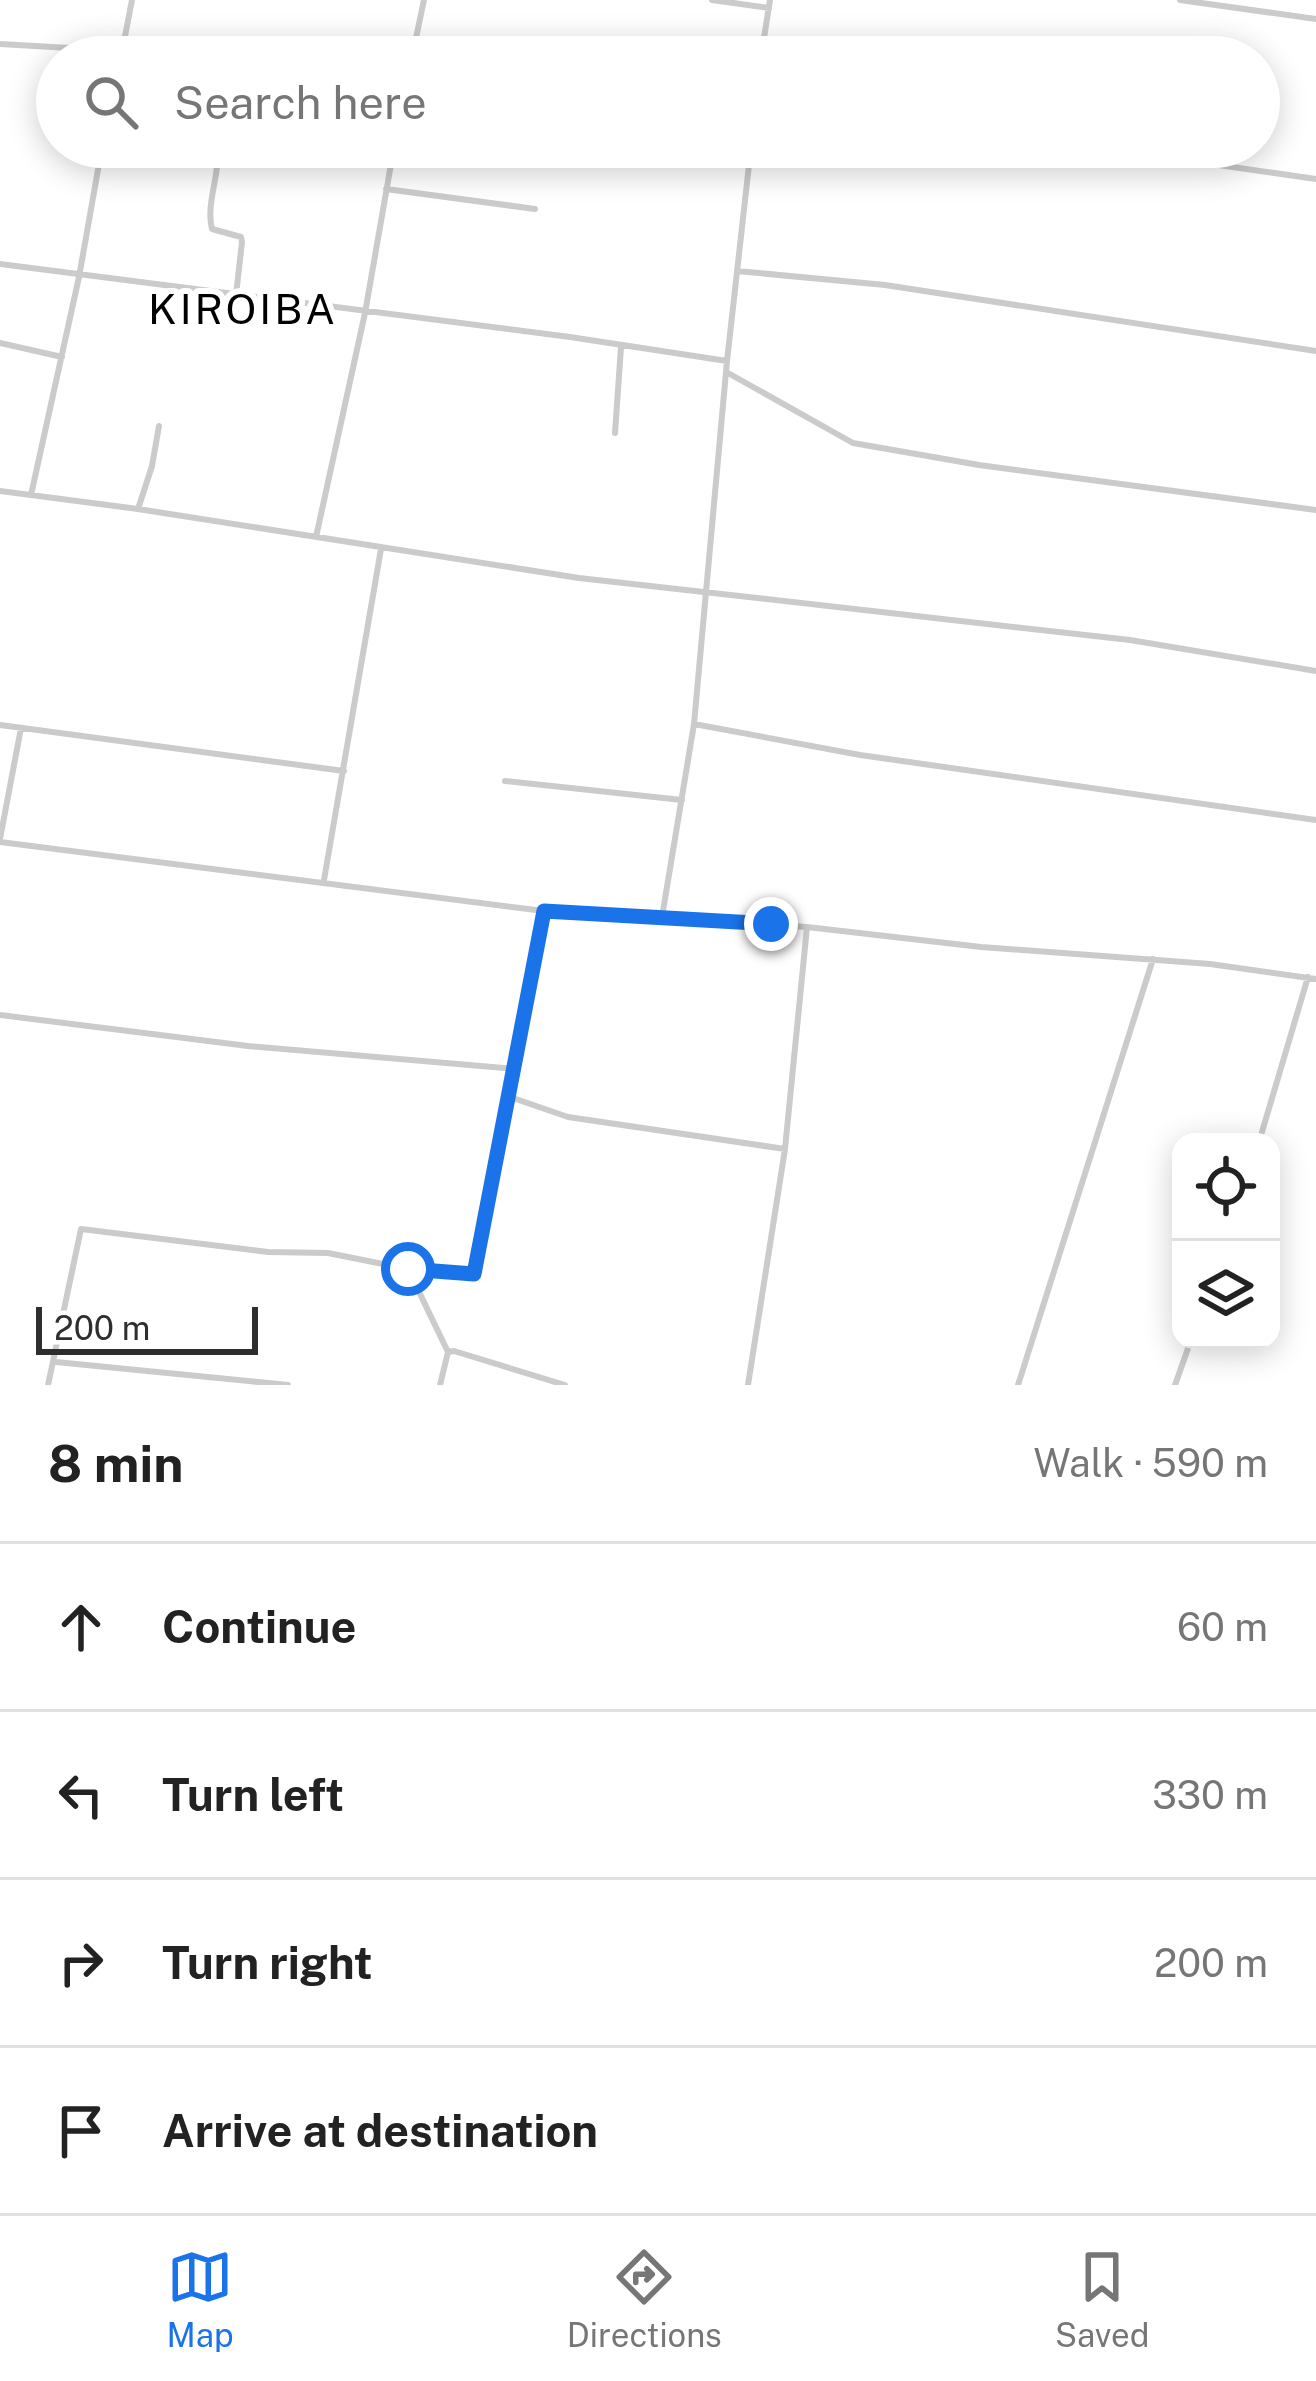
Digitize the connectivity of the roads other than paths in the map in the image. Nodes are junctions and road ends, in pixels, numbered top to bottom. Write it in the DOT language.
graph roads {
  1 [pos="132,0"];
  2 [pos="424,0"];
  3 [pos="712,0"];
  4 [pos="1180,0"];
  5 [pos="770,4"];
  6 [pos="1316,19"];
  7 [pos="125,36"];
  8 [pos="416,36"];
  9 [pos="764,36"];
  10 [pos="1,44"];
  11 [pos="36,47"];
  12 [pos="98,168"];
  13 [pos="218,168"];
  14 [pos="390,168"];
  15 [pos="749,168"];
  16 [pos="1240,168"];
  17 [pos="1316,179"];
  18 [pos="386,189"];
  19 [pos="535,209"];
  20 [pos="0,264"];
  21 [pos="737,271"];
  22 [pos="80,277"];
  23 [pos="236,295"];
  24 [pos="365,313"];
  25 [pos="0,344"];
  26 [pos="621,346"];
  27 [pos="1316,352"];
  28 [pos="62,357"];
  29 [pos="727,361"];
  30 [pos="728,373"];
  31 [pos="159,426"];
  32 [pos="615,433"];
  33 [pos="0,491"];
  34 [pos="31,495"];
  35 [pos="138,509"];
  36 [pos="1316,510"];
  37 [pos="315,539"];
  38 [pos="381,549"];
  39 [pos="706,590"];
  40 [pos="1316,671"];
  41 [pos="694,724"];
  42 [pos="0,725"];
  43 [pos="21,728"];
  44 [pos="344,771"];
  45 [pos="505,781"];
  46 [pos="682,800"];
  47 [pos="1316,820"];
  48 [pos="0,841"];
  49 [pos="324,880"];
  50 [pos="544,911"];
  51 [pos="662,917"];
  52 [pos="807,927"];
  53 [pos="1153,959"];
  54 [pos="1312,978"];
  55 [pos="0,1015"];
  56 [pos="516,1069"];
  57 [pos="511,1097"];
  58 [pos="1262,1133"];
  59 [pos="785,1149"];
  60 [pos="408,1269"];
  61 [pos="1188,1349"];
  62 [pos="448,1352"];
  63 [pos="56,1362"];
  64 [pos="48,1385"];
  65 [pos="288,1385"];
  66 [pos="440,1385"];
  67 [pos="565,1385"];
  68 [pos="748,1385"];
  69 [pos="1018,1385"];
  70 [pos="1175,1385"];
  1 -- 7 [label="street"];
  2 -- 8 [label="street"];
  3 -- 5 [label="street"];
  4 -- 6 [label="street"];
  5 -- 9 [label="street"];
  10 -- 11 [label="street"];
  12 -- 22 [label="street"];
  13 -- 23 [label="street"];
  14 -- 18 [label="street"];
  15 -- 21 [label="street"];
  16 -- 17 [label="street"];
  18 -- 19 [label="street"];
  18 -- 24 [label="street"];
  20 -- 22 [label="street"];
  21 -- 27 [label="street"];
  21 -- 29 [label="street"];
  22 -- 23 [label="street"];
  22 -- 28 [label="street"];
  23 -- 24 [label="street"];
  24 -- 26 [label="street"];
  24 -- 37 [label="street"];
  25 -- 28 [label="street"];
  26 -- 29 [label="street"];
  26 -- 32 [label="street"];
  28 -- 34 [label="street"];
  29 -- 30 [label="street"];
  30 -- 36 [label="street"];
  30 -- 39 [label="street"];
  31 -- 35 [label="street"];
  33 -- 34 [label="street"];
  34 -- 35 [label="street"];
  35 -- 37 [label="street"];
  37 -- 38 [label="street"];
  38 -- 39 [label="street"];
  38 -- 44 [label="street"];
  39 -- 40 [label="street"];
  39 -- 41 [label="street"];
  41 -- 46 [label="street"];
  41 -- 47 [label="street"];
  42 -- 43 [label="street"];
  43 -- 44 [label="street"];
  43 -- 48 [label="street"];
  44 -- 49 [label="street"];
  45 -- 46 [label="street"];
  46 -- 51 [label="street"];
  48 -- 49 [label="street"];
  49 -- 50 [label="street"];
  50 -- 51 [label="street"];
  50 -- 56 [label="street"];
  51 -- 52 [label="street"];
  52 -- 53 [label="street"];
  52 -- 59 [label="street"];
  53 -- 54 [label="street"];
  53 -- 69 [label="street"];
  54 -- 58 [label="street"];
  55 -- 56 [label="street"];
  56 -- 57 [label="street"];
  57 -- 59 [label="street"];
  57 -- 60 [label="street"];
  59 -- 68 [label="street"];
  60 -- 62 [label="street"];
  60 -- 63 [label="street"];
  61 -- 70 [label="street"];
  62 -- 66 [label="street"];
  62 -- 67 [label="street"];
  63 -- 64 [label="street"];
  63 -- 65 [label="street"];
}
